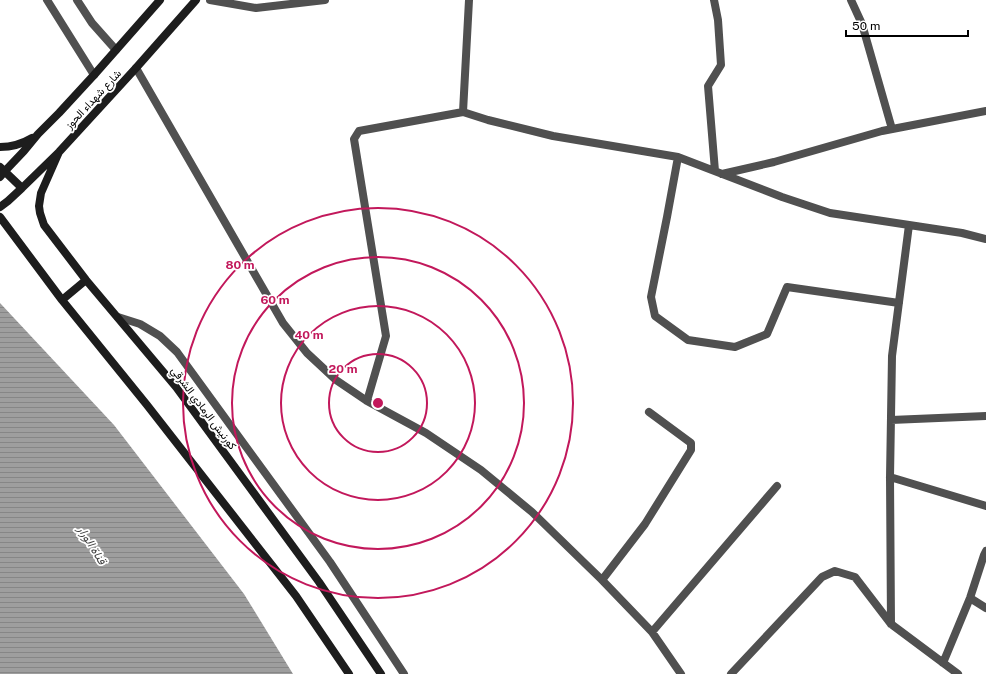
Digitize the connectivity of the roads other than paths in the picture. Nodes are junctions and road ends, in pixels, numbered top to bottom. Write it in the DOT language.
graph roads {
  1 [pos="47,0"];
  2 [pos="77,0"];
  3 [pos="160,0"];
  4 [pos="196,0"];
  5 [pos="210,0"];
  6 [pos="325,0"];
  7 [pos="469,0"];
  8 [pos="714,0"];
  9 [pos="851,0"];
  10 [pos="116,50"];
  11 [pos="136,68"];
  12 [pos="94,75"];
  13 [pos="986,111"];
  14 [pos="463,112"];
  15 [pos="892,129"];
  16 [pos="38,134"];
  17 [pos="0,147"];
  18 [pos="59,152"];
  19 [pos="678,157"];
  20 [pos="2,172"];
  21 [pos="719,173"];
  22 [pos="22,188"];
  23 [pos="0,207"];
  24 [pos="0,217"];
  25 [pos="909,225"];
  26 [pos="986,239"];
  27 [pos="86,280"];
  28 [pos="62,300"];
  29 [pos="899,303"];
  30 [pos="118,317"];
  31 [pos="368,402"];
  32 [pos="649,412"];
  33 [pos="986,416"];
  34 [pos="891,420"];
  35 [pos="890,477"];
  36 [pos="777,486"];
  37 [pos="986,506"];
  38 [pos="986,551"];
  39 [pos="602,580"];
  40 [pos="970,598"];
  41 [pos="986,608"];
  42 [pos="891,624"];
  43 [pos="652,632"];
  44 [pos="943,663"];
  45 [pos="349,674"];
  46 [pos="381,674"];
  47 [pos="404,674"];
  48 [pos="681,674"];
  49 [pos="731,674"];
  50 [pos="958,674"];
  1 -- 12 [label="street"];
  2 -- 10 [label="street"];
  3 -- 10 [label="main road, شارع شهداء الحوز"];
  4 -- 11 [label="main road, شارع شهداء الحوز"];
  5 -- 6 [label="street"];
  7 -- 14 [label="street"];
  8 -- 21 [label="street"];
  9 -- 15 [label="street"];
  10 -- 12 [label="main road, شارع شهداء الحوز"];
  11 -- 18 [label="main road, شارع شهداء الحوز"];
  11 -- 31 [label="street"];
  12 -- 16 [label="main road, شارع شهداء الحوز"];
  13 -- 15 [label="street"];
  14 -- 19 [label="street"];
  14 -- 31 [label="street"];
  15 -- 21 [label="street"];
  16 -- 17 [label="main road"];
  16 -- 20 [label="main road, شارع شهداء الحوز"];
  18 -- 22 [label="main road, شارع شهداء الحوز"];
  18 -- 27 [label="main road, كورنيش الرمادي الشرقي"];
  19 -- 21 [label="street"];
  19 -- 29 [label="street"];
  20 -- 22 [label="main road"];
  21 -- 25 [label="street"];
  22 -- 23 [label="main road, شارع شهداء الحوز"];
  24 -- 28 [label="main road"];
  25 -- 26 [label="street"];
  25 -- 29 [label="street"];
  27 -- 28 [label="main road"];
  27 -- 30 [label="main road, كورنيش الرمادي الشرقي"];
  28 -- 45 [label="main road"];
  29 -- 34 [label="street"];
  30 -- 46 [label="main road, كورنيش الرمادي الشرقي"];
  30 -- 47 [label="street"];
  31 -- 39 [label="street"];
  32 -- 39 [label="street"];
  33 -- 34 [label="street"];
  34 -- 35 [label="street"];
  35 -- 37 [label="street"];
  35 -- 42 [label="street"];
  36 -- 43 [label="street"];
  38 -- 40 [label="street"];
  39 -- 43 [label="street"];
  40 -- 41 [label="street"];
  40 -- 44 [label="street"];
  42 -- 44 [label="street"];
  42 -- 49 [label="street"];
  43 -- 48 [label="street"];
  44 -- 50 [label="street"];
}
